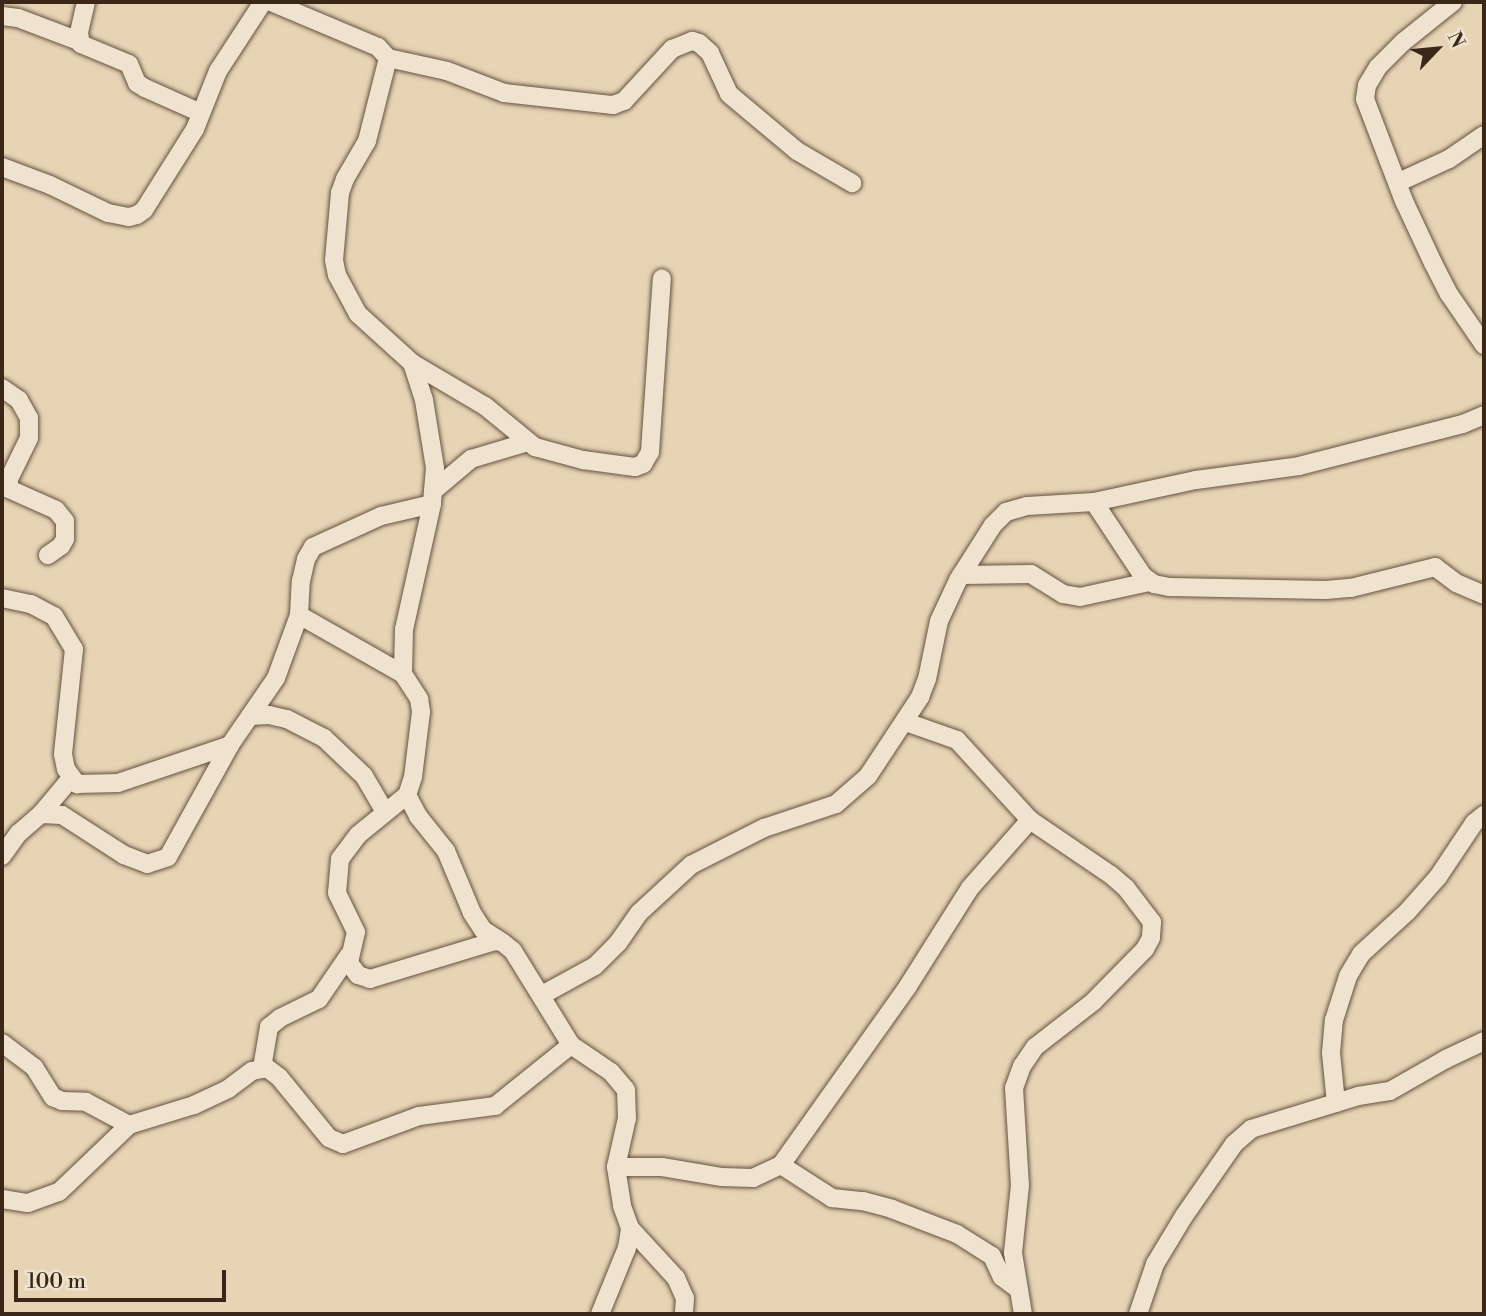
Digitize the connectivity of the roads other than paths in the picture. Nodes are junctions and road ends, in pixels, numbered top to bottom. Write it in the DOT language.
graph roads {
  1 [pos="86,2"];
  2 [pos="263,2"];
  3 [pos="271,2"];
  4 [pos="1446,4"];
  5 [pos="2,16"];
  6 [pos="79,41"];
  7 [pos="388,58"];
  8 [pos="201,113"];
  9 [pos="1484,135"];
  10 [pos="2,167"];
  11 [pos="852,183"];
  12 [pos="1399,183"];
  13 [pos="662,278"];
  14 [pos="1484,345"];
  15 [pos="412,363"];
  16 [pos="2,388"];
  17 [pos="1484,415"];
  18 [pos="528,442"];
  19 [pos="433,498"];
  20 [pos="1094,502"];
  21 [pos="48,555"];
  22 [pos="961,575"];
  23 [pos="1149,582"];
  24 [pos="1484,595"];
  25 [pos="2,598"];
  26 [pos="299,615"];
  27 [pos="403,674"];
  28 [pos="250,716"];
  29 [pos="906,722"];
  30 [pos="230,745"];
  31 [pos="71,778"];
  32 [pos="407,795"];
  33 [pos="385,812"];
  34 [pos="41,814"];
  35 [pos="1484,815"];
  36 [pos="1030,820"];
  37 [pos="2,856"];
  38 [pos="499,940"];
  39 [pos="349,955"];
  40 [pos="542,995"];
  41 [pos="1484,1041"];
  42 [pos="2,1044"];
  43 [pos="571,1045"];
  44 [pos="262,1068"];
  45 [pos="1336,1103"];
  46 [pos="129,1125"];
  47 [pos="781,1165"];
  48 [pos="616,1167"];
  49 [pos="2,1199"];
  50 [pos="630,1228"];
  51 [pos="1019,1290"];
  52 [pos="600,1314"];
  53 [pos="684,1314"];
  54 [pos="1023,1314"];
  55 [pos="1138,1314"];
  1 -- 6 [label="street"];
  2 -- 8 [label="street"];
  3 -- 7 [label="street"];
  4 -- 12 [label="street"];
  5 -- 6 [label="street"];
  6 -- 8 [label="street"];
  7 -- 11 [label="street"];
  7 -- 15 [label="street"];
  8 -- 10 [label="street"];
  9 -- 12 [label="street"];
  12 -- 14 [label="street"];
  13 -- 18 [label="street"];
  15 -- 18 [label="street"];
  15 -- 19 [label="street"];
  16 -- 21 [label="street"];
  17 -- 20 [label="street"];
  18 -- 19 [label="street"];
  19 -- 26 [label="street"];
  19 -- 27 [label="street"];
  20 -- 22 [label="street"];
  20 -- 23 [label="street"];
  22 -- 23 [label="street"];
  22 -- 29 [label="street"];
  23 -- 24 [label="street"];
  25 -- 31 [label="street"];
  26 -- 27 [label="street"];
  26 -- 28 [label="street"];
  27 -- 32 [label="street"];
  28 -- 30 [label="street"];
  28 -- 33 [label="street"];
  29 -- 36 [label="street"];
  29 -- 40 [label="street"];
  30 -- 31 [label="street"];
  30 -- 34 [label="street"];
  31 -- 34 [label="street"];
  32 -- 33 [label="street"];
  32 -- 38 [label="street"];
  33 -- 39 [label="street"];
  34 -- 37 [label="street"];
  35 -- 45 [label="street"];
  36 -- 47 [label="street"];
  36 -- 51 [label="street"];
  38 -- 39 [label="street"];
  38 -- 40 [label="street"];
  39 -- 44 [label="street"];
  40 -- 43 [label="street"];
  41 -- 45 [label="street"];
  42 -- 46 [label="street"];
  43 -- 44 [label="street"];
  43 -- 48 [label="street"];
  44 -- 46 [label="street"];
  45 -- 55 [label="street"];
  46 -- 49 [label="street"];
  47 -- 48 [label="street"];
  47 -- 51 [label="street"];
  48 -- 50 [label="street"];
  50 -- 52 [label="street"];
  50 -- 53 [label="street"];
  51 -- 54 [label="street"];
}
